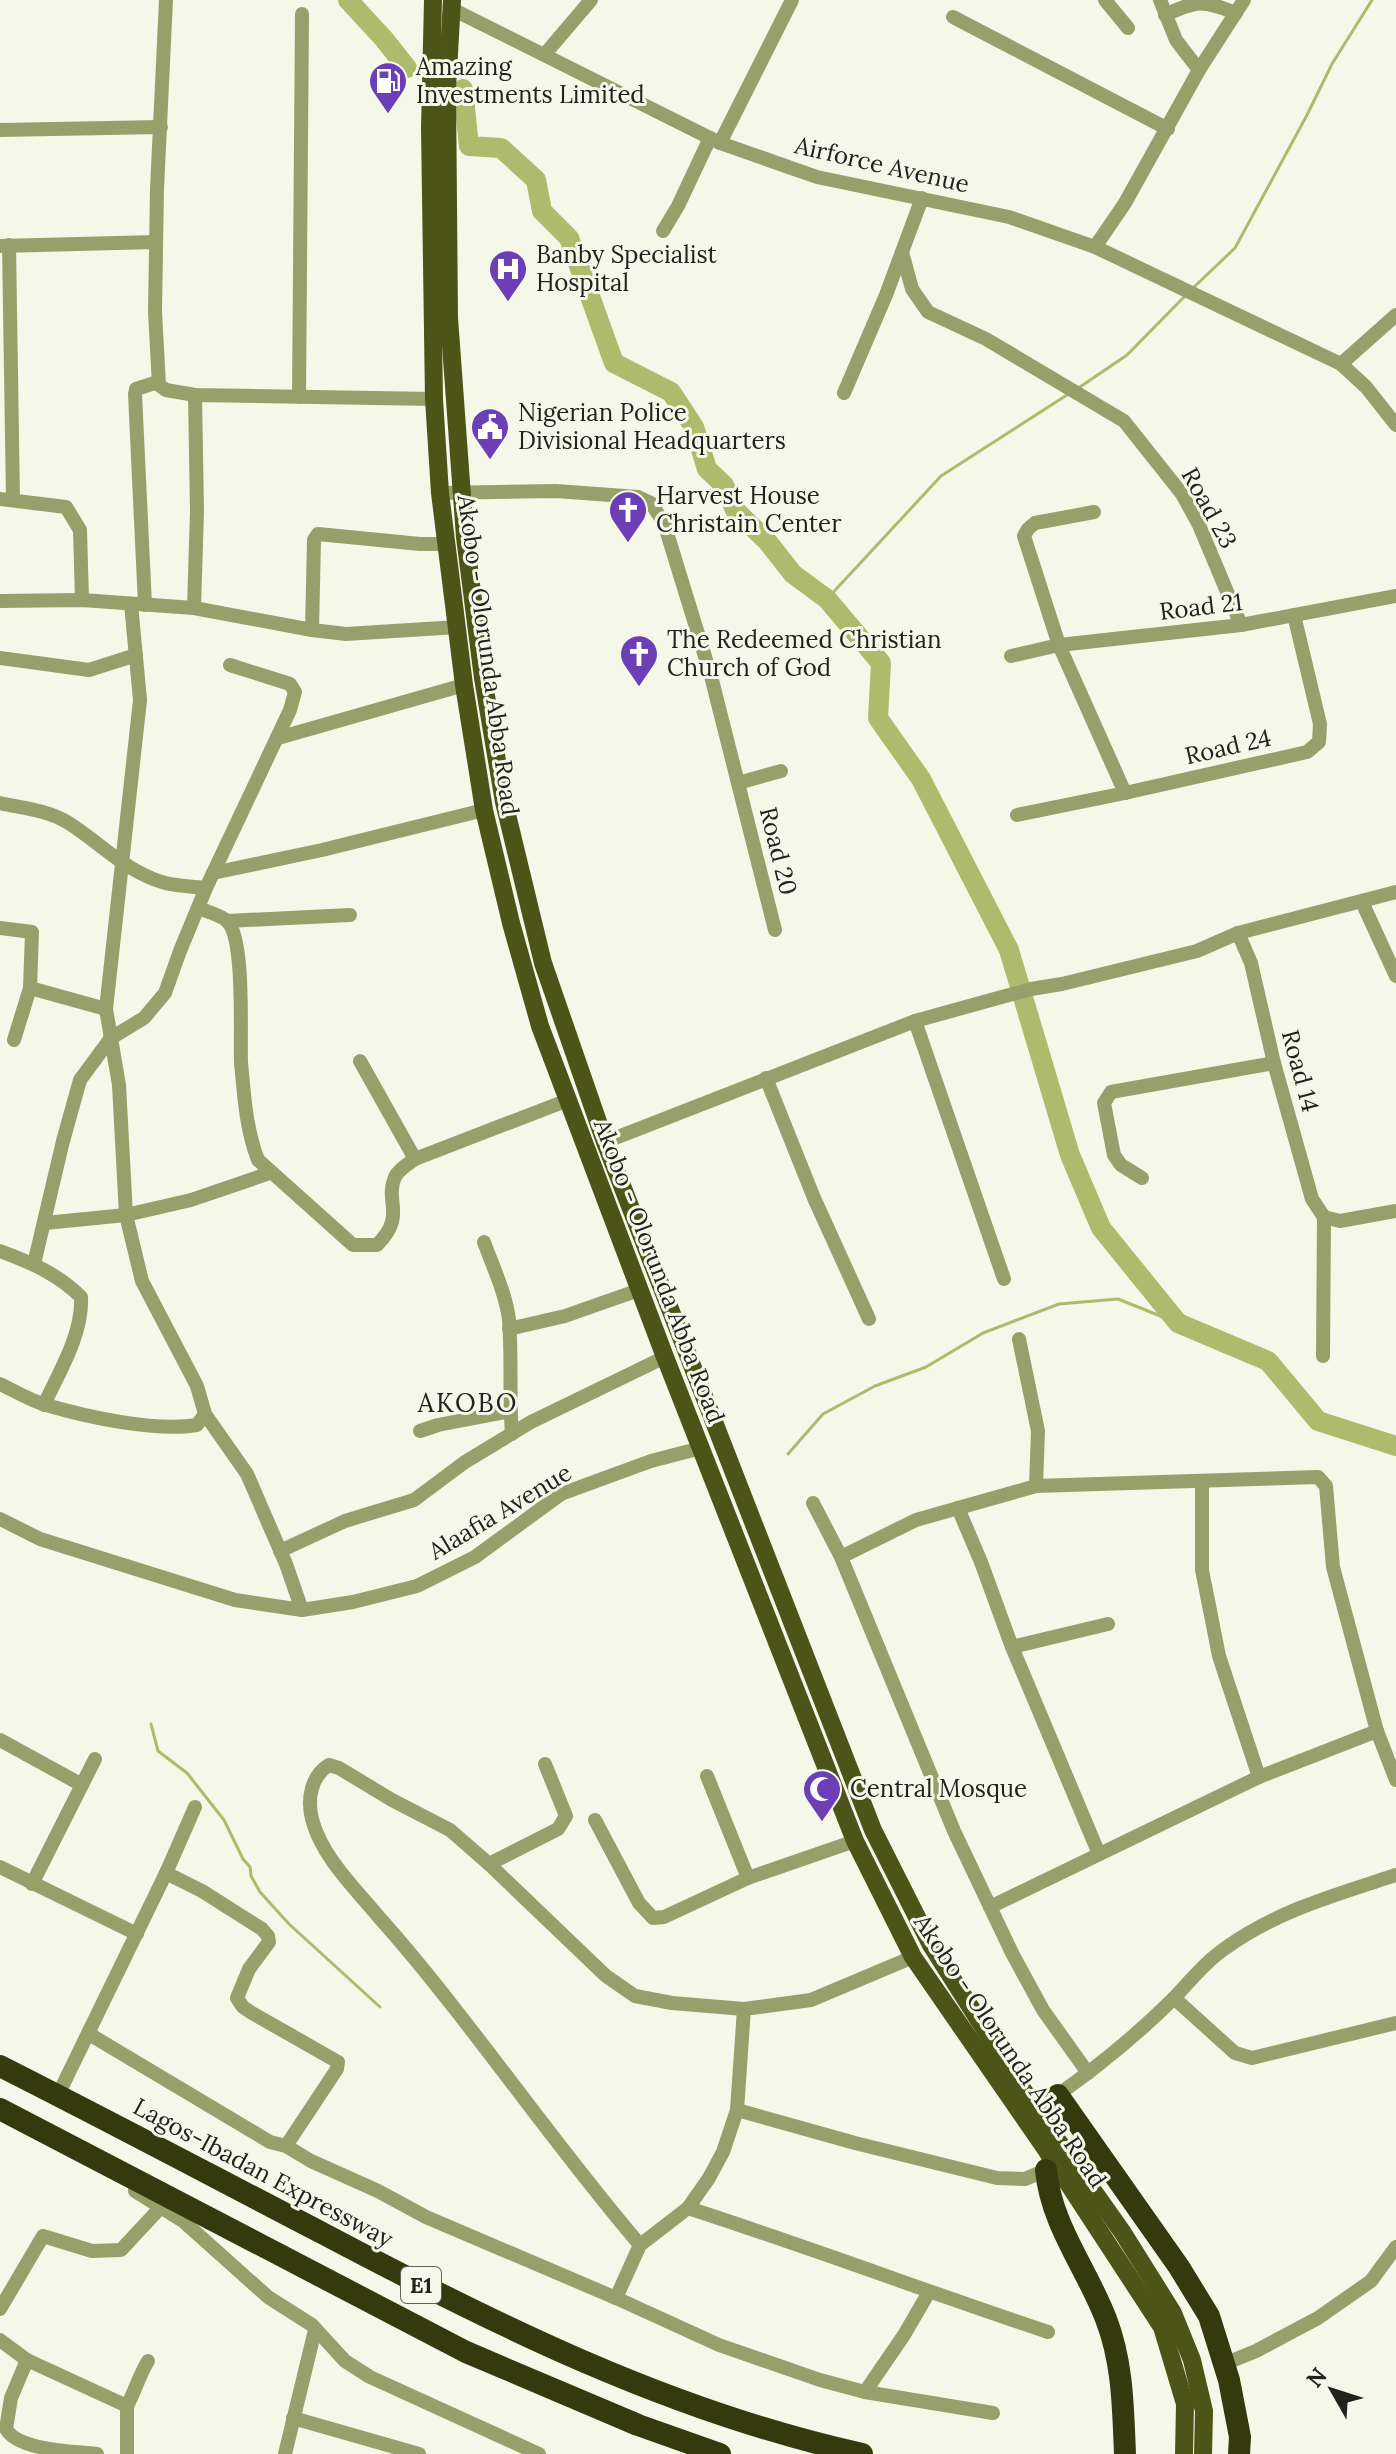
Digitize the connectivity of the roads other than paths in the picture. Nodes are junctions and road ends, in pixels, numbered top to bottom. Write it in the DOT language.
graph roads {
  1 [pos="166,0"];
  2 [pos="433,0"];
  3 [pos="591,0"];
  4 [pos="792,0"];
  5 [pos="1105,0"];
  6 [pos="1160,0"];
  7 [pos="452,4"];
  8 [pos="1240,6"];
  9 [pos="302,14"];
  10 [pos="1165,15"];
  11 [pos="953,17"];
  12 [pos="1128,28"];
  13 [pos="545,54"];
  14 [pos="1199,70"];
  15 [pos="440,77"];
  16 [pos="161,127"];
  17 [pos="1168,129"];
  18 [pos="0,130"];
  19 [pos="715,140"];
  20 [pos="922,198"];
  21 [pos="663,231"];
  22 [pos="156,242"];
  23 [pos="4,246"];
  24 [pos="1095,247"];
  25 [pos="902,252"];
  26 [pos="1396,315"];
  27 [pos="1341,364"];
  28 [pos="158,382"];
  29 [pos="844,393"];
  30 [pos="195,395"];
  31 [pos="299,397"];
  32 [pos="434,399"];
  33 [pos="1396,425"];
  34 [pos="462,491"];
  35 [pos="440,493"];
  36 [pos="6,500"];
  37 [pos="1094,512"];
  38 [pos="448,544"];
  39 [pos="1396,596"];
  40 [pos="82,600"];
  41 [pos="0,601"];
  42 [pos="138,604"];
  43 [pos="194,608"];
  44 [pos="1294,615"];
  45 [pos="1241,625"];
  46 [pos="458,627"];
  47 [pos="312,630"];
  48 [pos="1059,645"];
  49 [pos="136,655"];
  50 [pos="1011,656"];
  51 [pos="0,658"];
  52 [pos="230,665"];
  53 [pos="464,685"];
  54 [pos="278,738"];
  55 [pos="498,765"];
  56 [pos="478,768"];
  57 [pos="781,771"];
  58 [pos="738,783"];
  59 [pos="1125,793"];
  60 [pos="0,803"];
  61 [pos="484,810"];
  62 [pos="1017,815"];
  63 [pos="123,863"];
  64 [pos="213,873"];
  65 [pos="206,888"];
  66 [pos="1396,892"];
  67 [pos="1362,902"];
  68 [pos="199,908"];
  69 [pos="350,915"];
  70 [pos="227,921"];
  71 [pos="0,928"];
  72 [pos="775,930"];
  73 [pos="1238,933"];
  74 [pos="1396,976"];
  75 [pos="30,988"];
  76 [pos="106,1009"];
  77 [pos="915,1021"];
  78 [pos="111,1038"];
  79 [pos="14,1040"];
  80 [pos="360,1061"];
  81 [pos="1274,1063"];
  82 [pos="766,1078"];
  83 [pos="568,1100"];
  84 [pos="605,1142"];
  85 [pos="415,1159"];
  86 [pos="270,1173"];
  87 [pos="1142,1178"];
  88 [pos="1396,1211"];
  89 [pos="126,1215"];
  90 [pos="1324,1217"];
  91 [pos="45,1223"];
  92 [pos="484,1242"];
  93 [pos="0,1251"];
  94 [pos="34,1264"];
  95 [pos="1004,1279"];
  96 [pos="639,1290"];
  97 [pos="869,1319"];
  98 [pos="675,1326"];
  99 [pos="509,1329"];
  100 [pos="656,1334"];
  101 [pos="1019,1339"];
  102 [pos="1323,1356"];
  103 [pos="665,1357"];
  104 [pos="0,1384"];
  105 [pos="44,1405"];
  106 [pos="510,1411"];
  107 [pos="205,1414"];
  108 [pos="420,1431"];
  109 [pos="512,1434"];
  110 [pos="701,1448"];
  111 [pos="1202,1482"];
  112 [pos="1036,1486"];
  113 [pos="813,1503"];
  114 [pos="958,1508"];
  115 [pos="0,1519"];
  116 [pos="280,1551"];
  117 [pos="841,1557"];
  118 [pos="302,1610"];
  119 [pos="1108,1624"];
  120 [pos="1012,1647"];
  121 [pos="1377,1731"];
  122 [pos="0,1740"];
  123 [pos="1390,1746"];
  124 [pos="95,1759"];
  125 [pos="545,1764"];
  126 [pos="707,1776"];
  127 [pos="1259,1777"];
  128 [pos="1396,1780"];
  129 [pos="82,1785"];
  130 [pos="195,1807"];
  131 [pos="595,1820"];
  132 [pos="855,1841"];
  133 [pos="1099,1854"];
  134 [pos="886,1856"];
  135 [pos="489,1864"];
  136 [pos="866,1865"];
  137 [pos="0,1867"];
  138 [pos="166,1873"];
  139 [pos="1396,1875"];
  140 [pos="748,1878"];
  141 [pos="32,1884"];
  142 [pos="990,1907"];
  143 [pos="137,1934"];
  144 [pos="913,1957"];
  145 [pos="1174,1998"];
  146 [pos="744,2009"];
  147 [pos="1396,2023"];
  148 [pos="90,2032"];
  149 [pos="0,2066"];
  150 [pos="1088,2073"];
  151 [pos="58,2095"];
  152 [pos="1058,2095"];
  153 [pos="0,2109"];
  154 [pos="737,2110"];
  155 [pos="1036,2110"];
  156 [pos="0,2120"];
  157 [pos="286,2146"];
  158 [pos="1047,2161"];
  159 [pos="161,2207"];
  160 [pos="688,2208"];
  161 [pos="640,2245"];
  162 [pos="1396,2247"];
  163 [pos="929,2292"];
  164 [pos="616,2298"];
  165 [pos="0,2309"];
  166 [pos="315,2330"];
  167 [pos="1048,2332"];
  168 [pos="0,2340"];
  169 [pos="27,2360"];
  170 [pos="148,2361"];
  171 [pos="1224,2364"];
  172 [pos="865,2392"];
  173 [pos="127,2406"];
  174 [pos="993,2413"];
  175 [pos="293,2418"];
  176 [pos="97,2454"];
  177 [pos="127,2454"];
  178 [pos="285,2454"];
  179 [pos="419,2454"];
  180 [pos="539,2454"];
  181 [pos="720,2454"];
  182 [pos="862,2454"];
  183 [pos="1125,2454"];
  184 [pos="1184,2454"];
  185 [pos="1203,2454"];
  186 [pos="1239,2454"];
  1 -- 16 [label="street"];
  2 -- 15 [label="main road, Akobo - Olorunda Abba Road"];
  3 -- 13 [label="street"];
  4 -- 19 [label="street"];
  5 -- 12 [label="street"];
  6 -- 10 [label="street"];
  7 -- 13 [label="street, Airforce Avenue"];
  7 -- 15 [label="main road, Akobo - Olorunda Abba Road"];
  8 -- 10 [label="street"];
  8 -- 14 [label="street"];
  9 -- 31 [label="street"];
  10 -- 14 [label="street"];
  11 -- 17 [label="street"];
  13 -- 19 [label="street, Airforce Avenue"];
  14 -- 17 [label="street"];
  15 -- 32 [label="main road, Akobo - Olorunda Abba Road"];
  15 -- 34 [label="main road, Akobo - Olorunda Abba Road"];
  16 -- 18 [label="street"];
  16 -- 22 [label="street"];
  17 -- 24 [label="street"];
  19 -- 20 [label="street, Airforce Avenue"];
  19 -- 21 [label="street"];
  20 -- 24 [label="street, Airforce Avenue"];
  20 -- 25 [label="street"];
  22 -- 23 [label="street"];
  22 -- 28 [label="street"];
  23 -- 36 [label="street"];
  24 -- 27 [label="street, Airforce Avenue"];
  25 -- 29 [label="street"];
  25 -- 45 [label="street, Road 23"];
  26 -- 27 [label="street"];
  27 -- 33 [label="street, Airforce Avenue"];
  28 -- 30 [label="street"];
  28 -- 42 [label="street"];
  30 -- 31 [label="street"];
  30 -- 43 [label="street"];
  31 -- 32 [label="street"];
  32 -- 35 [label="main road, Akobo - Olorunda Abba Road"];
  34 -- 35 [label="street"];
  34 -- 55 [label="main road, Akobo - Olorunda Abba Road"];
  34 -- 58 [label="street, Road 20"];
  35 -- 38 [label="main road, Akobo - Olorunda Abba Road"];
  36 -- 40 [label="street"];
  37 -- 48 [label="street"];
  38 -- 46 [label="main road, Akobo - Olorunda Abba Road"];
  38 -- 47 [label="street"];
  39 -- 44 [label="street, Road 21"];
  40 -- 41 [label="street"];
  40 -- 42 [label="street"];
  42 -- 43 [label="street"];
  42 -- 49 [label="street"];
  43 -- 47 [label="street"];
  44 -- 45 [label="street, Road 21"];
  44 -- 59 [label="street, Road 24"];
  45 -- 48 [label="street, Road 21"];
  46 -- 47 [label="street"];
  46 -- 53 [label="main road, Akobo - Olorunda Abba Road"];
  48 -- 50 [label="street, Road 21"];
  48 -- 59 [label="street"];
  49 -- 51 [label="street"];
  49 -- 63 [label="street"];
  52 -- 54 [label="street"];
  53 -- 54 [label="street"];
  53 -- 56 [label="main road, Akobo - Olorunda Abba Road"];
  54 -- 64 [label="street"];
  55 -- 56 [label="main road"];
  55 -- 84 [label="main road, Akobo - Olorunda Abba Road"];
  56 -- 61 [label="main road, Akobo - Olorunda Abba Road"];
  57 -- 58 [label="street, Road 20"];
  58 -- 72 [label="street, Road 20"];
  59 -- 62 [label="street, Road 24"];
  60 -- 63 [label="street"];
  61 -- 64 [label="street"];
  61 -- 83 [label="main road, Akobo - Olorunda Abba Road"];
  63 -- 65 [label="street"];
  63 -- 76 [label="street"];
  64 -- 65 [label="street"];
  65 -- 68 [label="street"];
  66 -- 67 [label="street"];
  67 -- 73 [label="street"];
  67 -- 74 [label="street"];
  68 -- 70 [label="street"];
  68 -- 78 [label="street"];
  69 -- 70 [label="street"];
  70 -- 86 [label="street"];
  71 -- 75 [label="street"];
  73 -- 77 [label="street"];
  73 -- 81 [label="street, Road 14"];
  75 -- 76 [label="street"];
  75 -- 79 [label="street"];
  76 -- 78 [label="street"];
  77 -- 82 [label="street"];
  77 -- 95 [label="street"];
  78 -- 89 [label="street"];
  78 -- 91 [label="street"];
  80 -- 85 [label="street"];
  81 -- 87 [label="street"];
  81 -- 90 [label="street, Road 14"];
  82 -- 84 [label="street"];
  82 -- 97 [label="street"];
  83 -- 85 [label="street"];
  83 -- 96 [label="main road, Akobo - Olorunda Abba Road"];
  84 -- 98 [label="main road, Akobo - Olorunda Abba Road"];
  85 -- 86 [label="street"];
  86 -- 89 [label="street"];
  88 -- 90 [label="street"];
  89 -- 91 [label="street"];
  89 -- 107 [label="street"];
  90 -- 102 [label="street"];
  91 -- 94 [label="street"];
  92 -- 99 [label="street"];
  93 -- 94 [label="street"];
  94 -- 105 [label="street"];
  96 -- 99 [label="street"];
  96 -- 100 [label="main road, Akobo - Olorunda Abba Road"];
  98 -- 100 [label="main road"];
  98 -- 134 [label="main road, Akobo - Olorunda Abba Road"];
  99 -- 106 [label="street"];
  100 -- 103 [label="main road, Akobo - Olorunda Abba Road"];
  101 -- 112 [label="street"];
  103 -- 109 [label="street"];
  103 -- 110 [label="main road, Akobo - Olorunda Abba Road"];
  104 -- 105 [label="street"];
  105 -- 107 [label="street"];
  106 -- 108 [label="street"];
  106 -- 109 [label="street"];
  107 -- 116 [label="street"];
  109 -- 116 [label="street"];
  110 -- 118 [label="street, Alaafia Avenue"];
  110 -- 132 [label="main road, Akobo - Olorunda Abba Road"];
  111 -- 112 [label="street"];
  111 -- 121 [label="street"];
  111 -- 127 [label="street"];
  112 -- 114 [label="street"];
  113 -- 117 [label="street"];
  114 -- 117 [label="street"];
  114 -- 120 [label="street"];
  115 -- 118 [label="street, Alaafia Avenue"];
  116 -- 118 [label="street"];
  117 -- 142 [label="street"];
  119 -- 120 [label="street"];
  120 -- 133 [label="street"];
  121 -- 123 [label="street"];
  121 -- 127 [label="street"];
  122 -- 129 [label="street"];
  123 -- 128 [label="street"];
  124 -- 129 [label="street"];
  125 -- 135 [label="street"];
  126 -- 140 [label="street"];
  127 -- 133 [label="street"];
  129 -- 141 [label="street"];
  130 -- 138 [label="street"];
  131 -- 140 [label="street"];
  132 -- 136 [label="main road, Akobo - Olorunda Abba Road"];
  132 -- 140 [label="street"];
  133 -- 142 [label="street"];
  134 -- 136 [label="main road"];
  134 -- 155 [label="main road, Akobo - Olorunda Abba Road"];
  135 -- 146 [label="street"];
  135 -- 161 [label="street"];
  136 -- 144 [label="main road, Akobo - Olorunda Abba Road"];
  137 -- 141 [label="street"];
  138 -- 143 [label="street"];
  138 -- 157 [label="street"];
  139 -- 145 [label="street"];
  141 -- 143 [label="street"];
  142 -- 150 [label="street"];
  143 -- 148 [label="street"];
  144 -- 146 [label="street"];
  144 -- 158 [label="main road, Akobo - Olorunda Abba Road"];
  145 -- 147 [label="street"];
  145 -- 150 [label="street"];
  146 -- 154 [label="street"];
  148 -- 151 [label="street"];
  148 -- 157 [label="street"];
  149 -- 151 [label="highway, Lagos-Ibadan Expressway / E1"];
  150 -- 152 [label="street"];
  151 -- 182 [label="highway, Lagos-Ibadan Expressway / E1"];
  152 -- 155 [label="street"];
  152 -- 171 [label="highway"];
  153 -- 181 [label="highway, E1"];
  154 -- 158 [label="street"];
  154 -- 160 [label="street"];
  155 -- 185 [label="main road, Akobo - Olorunda Abba Road"];
  156 -- 159 [label="street"];
  157 -- 164 [label="street"];
  158 -- 183 [label="highway"];
  158 -- 184 [label="main road, Akobo - Olorunda Abba Road"];
  159 -- 165 [label="street"];
  159 -- 166 [label="street"];
  160 -- 161 [label="street"];
  160 -- 163 [label="street"];
  161 -- 164 [label="street"];
  162 -- 171 [label="street"];
  163 -- 167 [label="street"];
  163 -- 172 [label="street"];
  164 -- 172 [label="street"];
  166 -- 175 [label="street"];
  166 -- 180 [label="street"];
  168 -- 169 [label="street"];
  169 -- 173 [label="street"];
  169 -- 176 [label="street"];
  170 -- 173 [label="street"];
  171 -- 186 [label="highway"];
  172 -- 174 [label="street"];
  173 -- 177 [label="street"];
  175 -- 178 [label="street"];
  175 -- 179 [label="street"];
}
